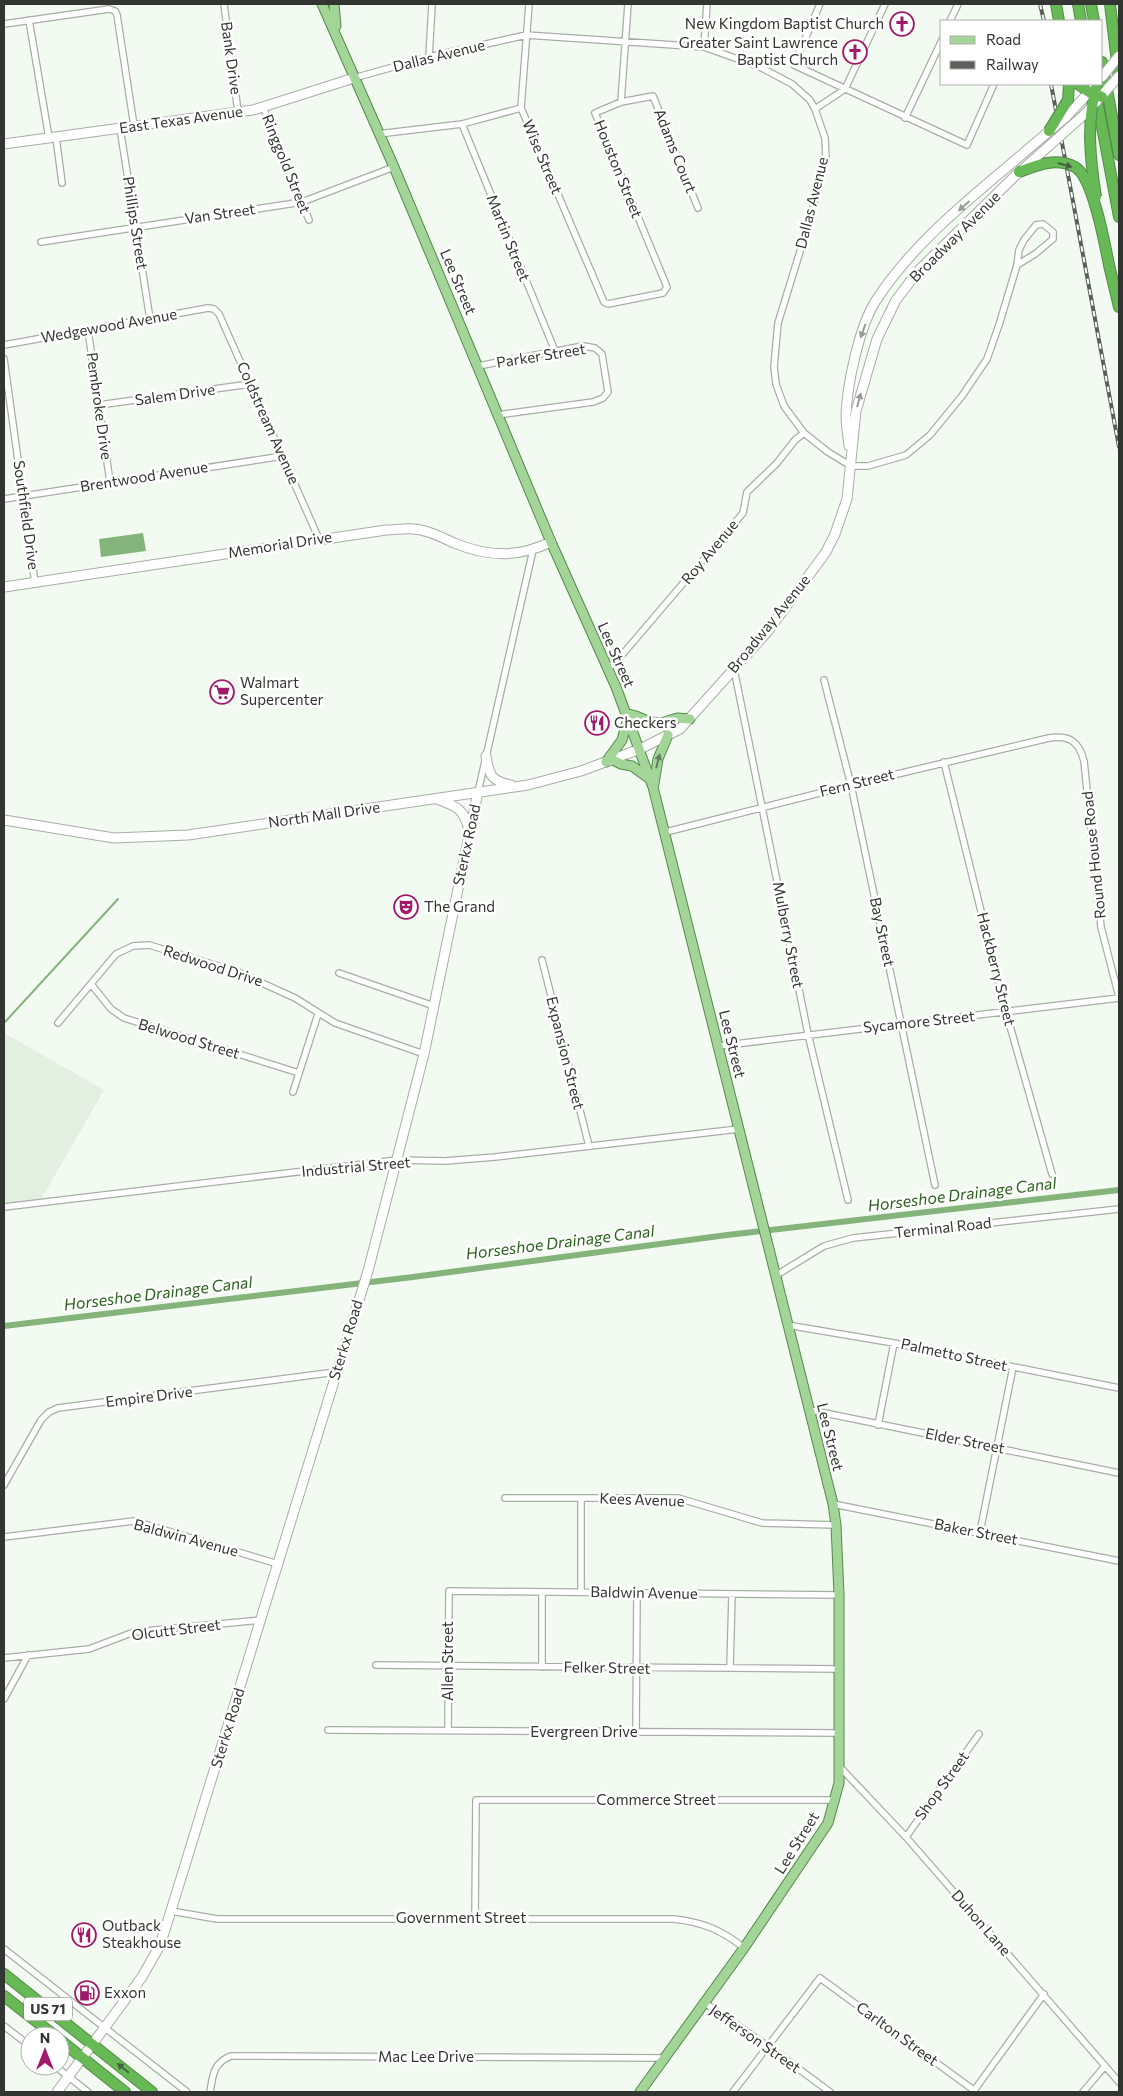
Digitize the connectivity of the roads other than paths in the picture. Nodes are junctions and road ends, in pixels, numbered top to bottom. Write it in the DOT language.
graph roads {
  1 [pos="224,4"];
  2 [pos="322,4"];
  3 [pos="334,4"];
  4 [pos="432,4"];
  5 [pos="529,4"];
  6 [pos="628,4"];
  7 [pos="707,4"];
  8 [pos="820,4"];
  9 [pos="885,4"];
  10 [pos="958,4"];
  11 [pos="1056,4"];
  12 [pos="1078,4"];
  13 [pos="1091,4"];
  14 [pos="1110,4"];
  15 [pos="29,20"];
  16 [pos="950,20"];
  17 [pos="1059,20"];
  18 [pos="1081,20"];
  19 [pos="1094,20"];
  20 [pos="4,24"];
  21 [pos="526,35"];
  22 [pos="625,40"];
  23 [pos="940,44"];
  24 [pos="704,47"];
  25 [pos="1119,56"];
  26 [pos="429,57"];
  27 [pos="347,62"];
  28 [pos="1103,67"];
  29 [pos="1103,76"];
  30 [pos="1119,77"];
  31 [pos="354,78"];
  32 [pos="994,85"];
  33 [pos="1069,85"];
  34 [pos="1081,85"];
  35 [pos="846,89"];
  36 [pos="1095,89"];
  37 [pos="621,102"];
  38 [pos="263,107"];
  39 [pos="1092,107"];
  40 [pos="521,108"];
  41 [pos="815,109"];
  42 [pos="238,112"];
  43 [pos="905,118"];
  44 [pos="462,124"];
  45 [pos="134,126"];
  46 [pos="120,128"];
  47 [pos="1049,131"];
  48 [pos="378,134"];
  49 [pos="53,138"];
  50 [pos="4,144"];
  51 [pos="1119,155"];
  52 [pos="394,168"];
  53 [pos="1019,172"];
  54 [pos="62,183"];
  55 [pos="302,202"];
  56 [pos="698,208"];
  57 [pos="1119,217"];
  58 [pos="1099,219"];
  59 [pos="309,220"];
  60 [pos="135,227"];
  61 [pos="41,242"];
  62 [pos="1017,265"];
  63 [pos="604,302"];
  64 [pos="1119,307"];
  65 [pos="214,309"];
  66 [pos="150,319"];
  67 [pos="88,330"];
  68 [pos="4,345"];
  69 [pos="555,351"];
  70 [pos="4,359"];
  71 [pos="478,366"];
  72 [pos="250,384"];
  73 [pos="99,406"];
  74 [pos="497,415"];
  75 [pos="804,433"];
  76 [pos="283,456"];
  77 [pos="851,466"];
  78 [pos="110,482"];
  79 [pos="23,496"];
  80 [pos="4,498"];
  81 [pos="319,539"];
  82 [pos="551,542"];
  83 [pos="533,550"];
  84 [pos="35,583"];
  85 [pos="4,587"];
  86 [pos="608,668"];
  87 [pos="734,669"];
  88 [pos="824,680"];
  89 [pos="627,716"];
  90 [pos="690,719"];
  91 [pos="668,735"];
  92 [pos="1049,738"];
  93 [pos="640,749"];
  94 [pos="486,756"];
  95 [pos="608,760"];
  96 [pos="944,762"];
  97 [pos="652,783"];
  98 [pos="851,785"];
  99 [pos="516,787"];
  100 [pos="478,792"];
  101 [pos="436,799"];
  102 [pos="763,807"];
  103 [pos="4,820"];
  104 [pos="666,832"];
  105 [pos="470,835"];
  106 [pos="542,960"];
  107 [pos="339,973"];
  108 [pos="91,984"];
  109 [pos="1119,998"];
  110 [pos="434,1006"];
  111 [pos="1006,1012"];
  112 [pos="318,1014"];
  113 [pos="58,1023"];
  114 [pos="902,1024"];
  115 [pos="808,1034"];
  116 [pos="718,1046"];
  117 [pos="424,1054"];
  118 [pos="299,1073"];
  119 [pos="292,1092"];
  120 [pos="739,1128"];
  121 [pos="589,1146"];
  122 [pos="398,1160"];
  123 [pos="1052,1174"];
  124 [pos="935,1185"];
  125 [pos="848,1200"];
  126 [pos="4,1208"];
  127 [pos="1119,1209"];
  128 [pos="775,1276"];
  129 [pos="787,1325"];
  130 [pos="894,1343"];
  131 [pos="1013,1367"];
  132 [pos="336,1372"];
  133 [pos="1119,1388"];
  134 [pos="810,1410"];
  135 [pos="878,1425"];
  136 [pos="997,1447"];
  137 [pos="1119,1473"];
  138 [pos="4,1486"];
  139 [pos="505,1498"];
  140 [pos="580,1498"];
  141 [pos="833,1504"];
  142 [pos="836,1525"];
  143 [pos="980,1532"];
  144 [pos="4,1537"];
  145 [pos="1119,1561"];
  146 [pos="278,1564"];
  147 [pos="448,1591"];
  148 [pos="542,1592"];
  149 [pos="581,1592"];
  150 [pos="637,1593"];
  151 [pos="732,1595"];
  152 [pos="839,1595"];
  153 [pos="261,1620"];
  154 [pos="28,1656"];
  155 [pos="4,1658"];
  156 [pos="376,1665"];
  157 [pos="449,1666"];
  158 [pos="542,1667"];
  159 [pos="637,1668"];
  160 [pos="730,1668"];
  161 [pos="838,1669"];
  162 [pos="4,1699"];
  163 [pos="328,1730"];
  164 [pos="448,1731"];
  165 [pos="636,1732"];
  166 [pos="840,1734"];
  167 [pos="979,1734"];
  168 [pos="839,1766"];
  169 [pos="836,1800"];
  170 [pos="906,1837"];
  171 [pos="171,1911"];
  172 [pos="475,1918"];
  173 [pos="744,1948"];
  174 [pos="4,1949"];
  175 [pos="4,1974"];
  176 [pos="1044,1994"];
  177 [pos="4,1996"];
  178 [pos="704,2003"];
  179 [pos="4,2026"];
  180 [pos="42,2026"];
  181 [pos="104,2028"];
  182 [pos="20,2038"];
  183 [pos="93,2045"];
  184 [pos="768,2047"];
  185 [pos="70,2048"];
  186 [pos="83,2058"];
  187 [pos="666,2058"];
  188 [pos="1105,2066"];
  189 [pos="69,2077"];
  190 [pos="1119,2082"];
  191 [pos="57,2092"];
  192 [pos="88,2092"];
  193 [pos="126,2092"];
  194 [pos="152,2092"];
  195 [pos="187,2092"];
  196 [pos="210,2092"];
  197 [pos="640,2092"];
  198 [pos="733,2092"];
  199 [pos="830,2092"];
  200 [pos="974,2092"];
  201 [pos="1083,2092"];
  1 -- 42 [label="street, Bank Drive"];
  2 -- 27 [label="main road, Lee Street"];
  3 -- 27 [label="main road"];
  4 -- 26 [label="street"];
  5 -- 21 [label="street, Wise Street"];
  6 -- 22 [label="street, Houston Street"];
  7 -- 24 [label="street"];
  8 -- 35 [label="street"];
  9 -- 35 [label="street"];
  10 -- 16 [label="street"];
  11 -- 17 [label="highway"];
  12 -- 18 [label="highway"];
  13 -- 19 [label="highway"];
  14 -- 30 [label="highway"];
  15 -- 20 [label="street"];
  15 -- 45 [label="street"];
  15 -- 49 [label="street"];
  21 -- 22 [label="street, Dallas Avenue"];
  21 -- 26 [label="street, Dallas Avenue"];
  21 -- 40 [label="street, Wise Street"];
  22 -- 24 [label="street, Dallas Avenue"];
  22 -- 37 [label="street, Houston Street"];
  23 -- 43 [label="street"];
  24 -- 41 [label="street, Dallas Avenue"];
  25 -- 29 [label="street, bridge"];
  26 -- 31 [label="street, Dallas Avenue"];
  27 -- 31 [label="main road, Lee Street"];
  28 -- 51 [label="highway"];
  30 -- 36 [label="street, Broadway Avenue, bridge"];
  31 -- 38 [label="street, East Texas Avenue"];
  31 -- 48 [label="main road, Lee Street"];
  32 -- 43 [label="street"];
  33 -- 47 [label="highway, bridge"];
  34 -- 36 [label="highway, bridge"];
  35 -- 41 [label="street"];
  35 -- 43 [label="street"];
  36 -- 39 [label="highway, bridge"];
  36 -- 47 [label="street, Broadway Avenue, bridge"];
  36 -- 57 [label="highway"];
  37 -- 56 [label="street, Adams Court"];
  37 -- 63 [label="street, Houston Street"];
  38 -- 42 [label="street, East Texas Avenue"];
  38 -- 55 [label="street, Ringgold Street"];
  39 -- 53 [label="street, Broadway Avenue, bridge"];
  39 -- 58 [label="highway, bridge"];
  40 -- 44 [label="street"];
  40 -- 63 [label="street, Wise Street"];
  41 -- 75 [label="street, Dallas Avenue"];
  42 -- 45 [label="street, East Texas Avenue"];
  44 -- 48 [label="street"];
  44 -- 69 [label="street, Martin Street"];
  45 -- 46 [label="street, East Texas Avenue"];
  46 -- 49 [label="street, East Texas Avenue"];
  46 -- 60 [label="street, Phillips Street"];
  47 -- 77 [label="street, Broadway Avenue, one-way, bridge"];
  48 -- 52 [label="main road, Lee Street"];
  49 -- 50 [label="street, East Texas Avenue"];
  49 -- 54 [label="street"];
  52 -- 55 [label="street, Van Street"];
  52 -- 71 [label="main road, Lee Street"];
  53 -- 58 [label="highway, one-way, bridge"];
  77 -- 53 [label="street, Broadway Avenue, one-way"];
  55 -- 59 [label="street, Ringgold Street"];
  55 -- 60 [label="street, Van Street"];
  58 -- 64 [label="highway, bridge"];
  60 -- 61 [label="street, Van Street"];
  60 -- 66 [label="street, Phillips Street"];
  62 -- 62 [label="street"];
  62 -- 77 [label="street"];
  65 -- 66 [label="street, Wedgewood Avenue"];
  65 -- 72 [label="street, Coldstream Avenue"];
  66 -- 67 [label="street, Wedgewood Avenue"];
  67 -- 68 [label="street, Wedgewood Avenue"];
  67 -- 73 [label="street, Pembroke Drive"];
  69 -- 71 [label="street, Parker Street"];
  69 -- 74 [label="street, Parker Street"];
  70 -- 79 [label="street, Southfield Drive"];
  71 -- 74 [label="main road, Lee Street"];
  72 -- 73 [label="street, Salem Drive"];
  72 -- 76 [label="street, Coldstream Avenue"];
  73 -- 78 [label="street, Pembroke Drive"];
  74 -- 82 [label="main road, Lee Street"];
  75 -- 77 [label="street, Dallas Avenue"];
  75 -- 86 [label="street, Roy Avenue"];
  76 -- 78 [label="street, Brentwood Avenue"];
  76 -- 81 [label="street, Coldstream Avenue"];
  77 -- 87 [label="street, Broadway Avenue"];
  78 -- 79 [label="street, Brentwood Avenue"];
  79 -- 80 [label="street, Brentwood Avenue"];
  79 -- 84 [label="street, Southfield Drive"];
  81 -- 83 [label="street, Memorial Drive"];
  81 -- 84 [label="street, Memorial Drive"];
  82 -- 83 [label="street, Memorial Drive"];
  82 -- 86 [label="main road, Lee Street"];
  83 -- 94 [label="street, Sterkx Road"];
  84 -- 85 [label="street, Memorial Drive"];
  86 -- 89 [label="main road, Lee Street"];
  87 -- 90 [label="street, Broadway Avenue"];
  87 -- 102 [label="street, Mulberry Street"];
  88 -- 98 [label="street, Bay Street"];
  89 -- 90 [label="main road"];
  89 -- 93 [label="main road, Lee Street"];
  89 -- 95 [label="main road"];
  90 -- 91 [label="street, Broadway Avenue"];
  91 -- 93 [label="street, Broadway Avenue"];
  97 -- 91 [label="main road, one-way"];
  92 -- 96 [label="street, Fern Street"];
  92 -- 109 [label="street, Round House Road"];
  93 -- 95 [label="street, North Mall Drive"];
  93 -- 97 [label="main road, Lee Street"];
  94 -- 99 [label="street"];
  94 -- 100 [label="street, Sterkx Road"];
  95 -- 97 [label="main road"];
  95 -- 99 [label="street, North Mall Drive"];
  96 -- 98 [label="street, Fern Street"];
  96 -- 111 [label="street, Hackberry Street"];
  97 -- 104 [label="main road, Lee Street"];
  98 -- 102 [label="street, Fern Street"];
  98 -- 114 [label="street, Bay Street"];
  99 -- 100 [label="street, North Mall Drive"];
  100 -- 101 [label="street, North Mall Drive"];
  100 -- 105 [label="street, Sterkx Road"];
  101 -- 103 [label="street, North Mall Drive"];
  101 -- 105 [label="street"];
  102 -- 104 [label="street, Fern Street"];
  102 -- 115 [label="street, Mulberry Street"];
  104 -- 116 [label="main road, Lee Street"];
  105 -- 110 [label="street, Sterkx Road"];
  106 -- 121 [label="street, Expansion Street"];
  107 -- 110 [label="street"];
  108 -- 112 [label="street, Redwood Drive"];
  108 -- 113 [label="street, Redwood Drive"];
  108 -- 118 [label="street, Belwood Street"];
  109 -- 111 [label="street, Sycamore Street"];
  110 -- 117 [label="street, Sterkx Road"];
  111 -- 114 [label="street, Sycamore Street"];
  111 -- 123 [label="street, Hackberry Street"];
  112 -- 117 [label="street, Redwood Drive"];
  112 -- 118 [label="street"];
  114 -- 115 [label="street, Sycamore Street"];
  114 -- 124 [label="street, Bay Street"];
  115 -- 116 [label="street, Sycamore Street"];
  115 -- 125 [label="street, Mulberry Street"];
  116 -- 120 [label="main road, Lee Street"];
  117 -- 122 [label="street, Sterkx Road"];
  118 -- 119 [label="street"];
  120 -- 121 [label="street, Industrial Street"];
  120 -- 128 [label="main road, Lee Street"];
  121 -- 122 [label="street, Industrial Street"];
  122 -- 126 [label="street, Industrial Street"];
  122 -- 132 [label="street, Sterkx Road"];
  127 -- 128 [label="street, Terminal Road"];
  128 -- 129 [label="main road, Lee Street"];
  129 -- 130 [label="street, Palmetto Street"];
  129 -- 134 [label="main road, Lee Street"];
  130 -- 131 [label="street, Palmetto Street"];
  130 -- 135 [label="street"];
  131 -- 133 [label="street, Palmetto Street"];
  131 -- 136 [label="street"];
  132 -- 138 [label="street, Empire Drive"];
  132 -- 146 [label="street, Sterkx Road"];
  134 -- 135 [label="street, Elder Street"];
  134 -- 141 [label="main road, Lee Street"];
  135 -- 136 [label="street, Elder Street"];
  136 -- 137 [label="street, Elder Street"];
  136 -- 143 [label="street"];
  139 -- 140 [label="street, Kees Avenue"];
  140 -- 142 [label="street, Kees Avenue"];
  140 -- 149 [label="street"];
  141 -- 142 [label="main road, Lee Street"];
  141 -- 143 [label="street, Baker Street"];
  142 -- 152 [label="main road, Lee Street"];
  143 -- 145 [label="street, Baker Street"];
  144 -- 146 [label="street, Baldwin Avenue"];
  146 -- 153 [label="street, Sterkx Road"];
  147 -- 148 [label="street, Baldwin Avenue"];
  147 -- 157 [label="street, Allen Street"];
  148 -- 149 [label="street, Baldwin Avenue"];
  148 -- 158 [label="street"];
  149 -- 150 [label="street, Baldwin Avenue"];
  150 -- 151 [label="street, Baldwin Avenue"];
  150 -- 159 [label="street"];
  151 -- 152 [label="street, Baldwin Avenue"];
  151 -- 160 [label="street"];
  152 -- 161 [label="main road, Lee Street"];
  153 -- 154 [label="street, Olcutt Street"];
  153 -- 171 [label="street, Sterkx Road"];
  154 -- 155 [label="street, Olcutt Street"];
  154 -- 162 [label="street"];
  156 -- 157 [label="street, Felker Street"];
  157 -- 158 [label="street, Felker Street"];
  157 -- 164 [label="street, Allen Street"];
  158 -- 159 [label="street, Felker Street"];
  159 -- 160 [label="street, Felker Street"];
  159 -- 165 [label="street"];
  160 -- 161 [label="street, Felker Street"];
  161 -- 166 [label="main road, Lee Street"];
  163 -- 164 [label="street, Evergreen Drive"];
  164 -- 165 [label="street, Evergreen Drive"];
  165 -- 166 [label="street, Evergreen Drive"];
  166 -- 168 [label="main road, Lee Street"];
  167 -- 170 [label="street, Shop Street"];
  168 -- 169 [label="main road, Lee Street"];
  168 -- 170 [label="street, Duhon Lane"];
  169 -- 172 [label="street, Commerce Street"];
  169 -- 173 [label="main road, Lee Street"];
  170 -- 176 [label="street, Duhon Lane"];
  171 -- 172 [label="street, Government Street"];
  171 -- 181 [label="street, Sterkx Road"];
  172 -- 173 [label="street, Government Street"];
  173 -- 178 [label="main road, Lee Street"];
  174 -- 181 [label="street"];
  175 -- 183 [label="highway, US 71"];
  176 -- 188 [label="street, Duhon Lane"];
  176 -- 200 [label="street"];
  177 -- 180 [label="highway, US 71"];
  178 -- 184 [label="street, Jefferson Street"];
  178 -- 187 [label="main road, Lee Street"];
  179 -- 182 [label="street"];
  181 -- 183 [label="street, Sterkx Road"];
  181 -- 195 [label="street"];
  183 -- 186 [label="street, Sterkx Road"];
  194 -- 183 [label="highway, US 71, one-way"];
  184 -- 198 [label="street"];
  184 -- 199 [label="street, Jefferson Street"];
  184 -- 200 [label="street, Carlton Street"];
  185 -- 186 [label="highway, US 71"];
  186 -- 189 [label="street, Sterkx Road"];
  186 -- 193 [label="highway, US 71"];
  187 -- 196 [label="street, Mac Lee Drive"];
  187 -- 197 [label="main road, Lee Street"];
  188 -- 190 [label="street, Duhon Lane"];
  188 -- 201 [label="street"];
  189 -- 191 [label="street, Sterkx Road"];
  189 -- 192 [label="street"];
}
